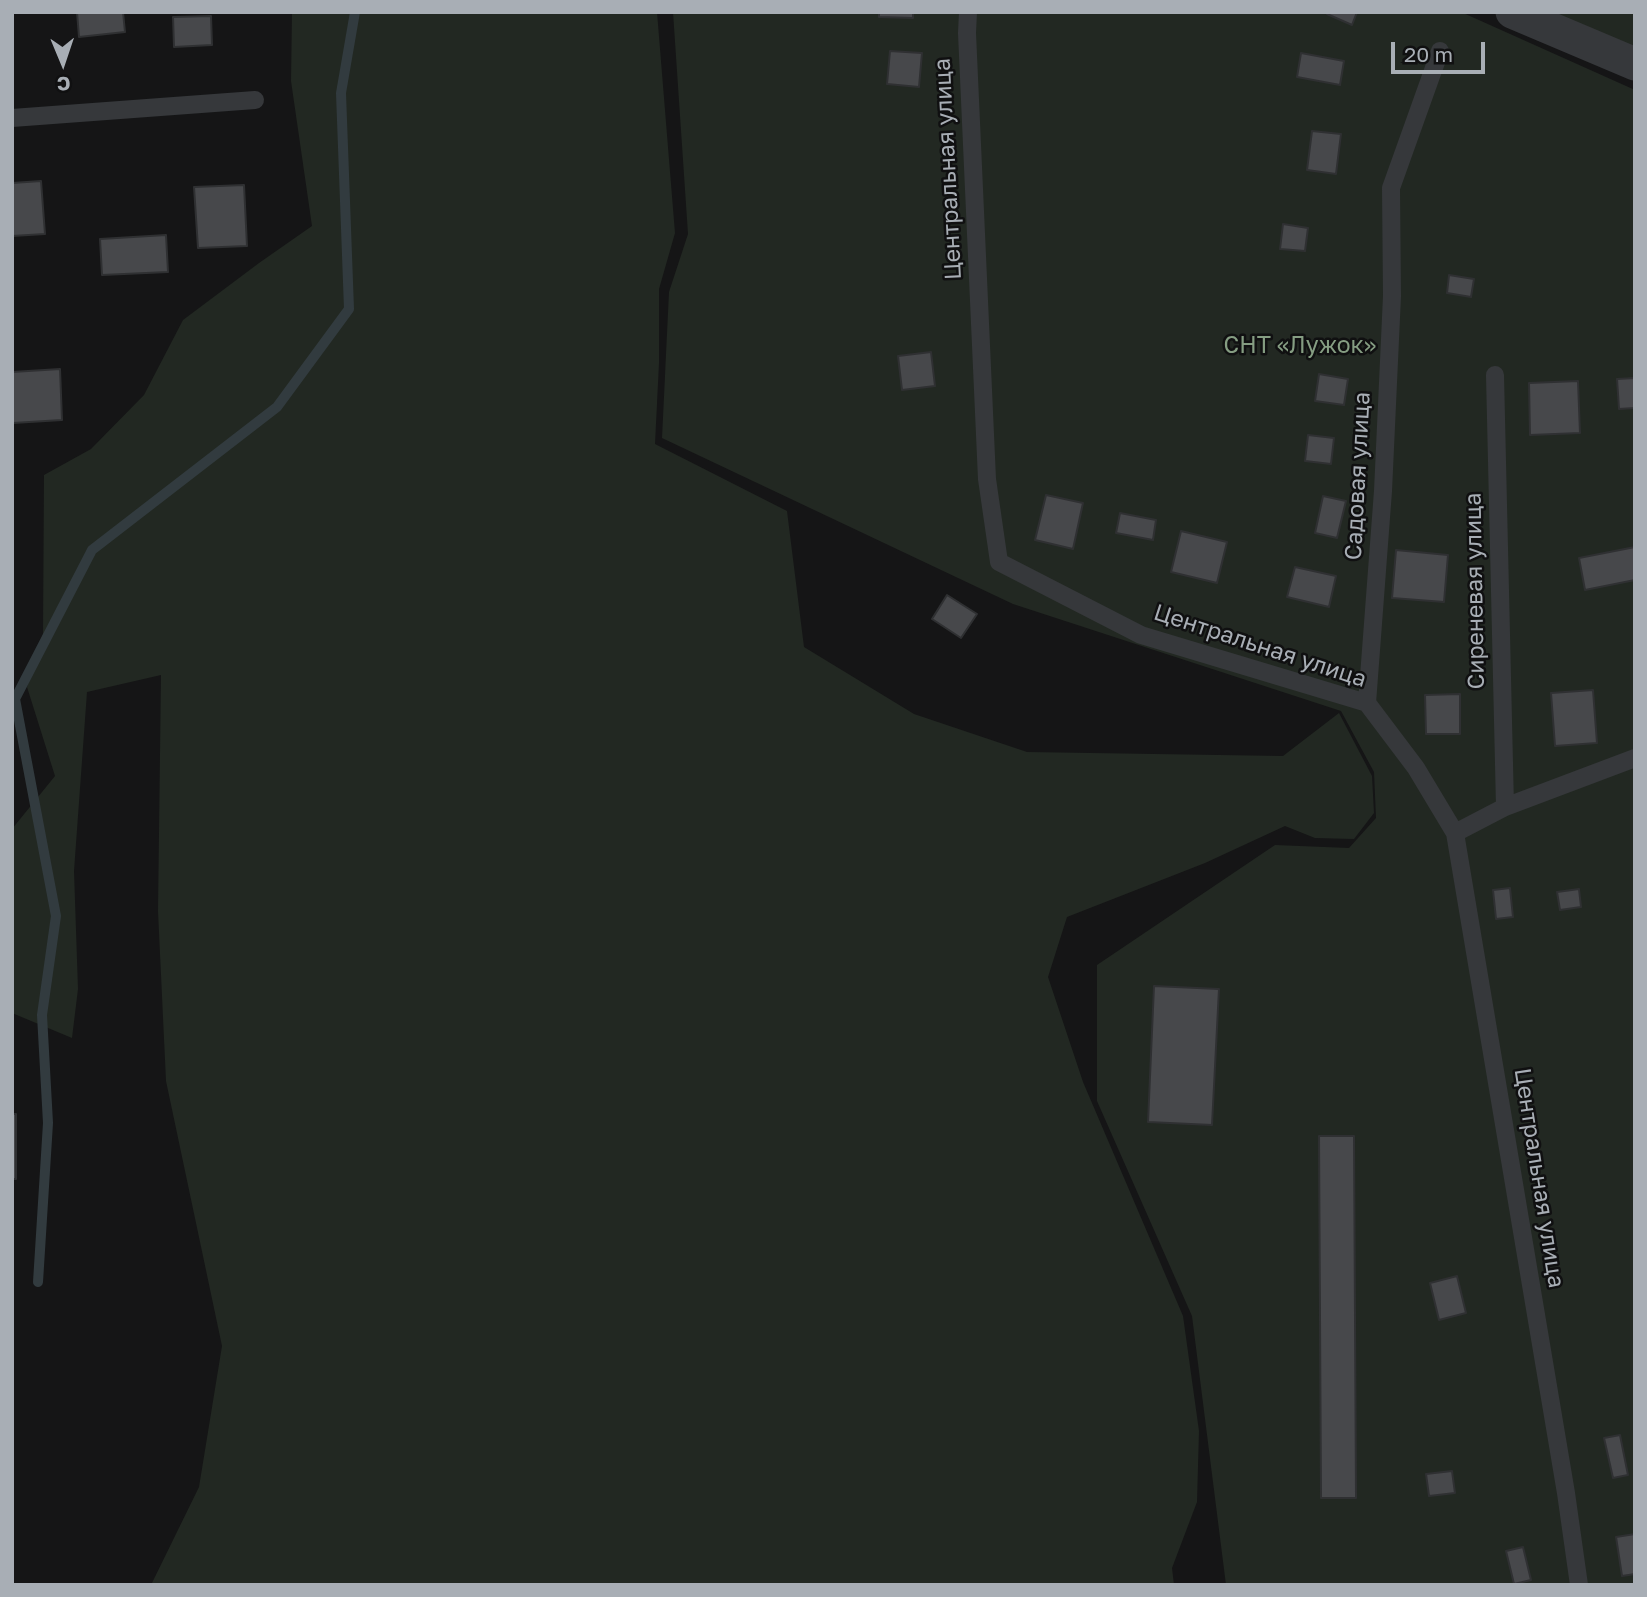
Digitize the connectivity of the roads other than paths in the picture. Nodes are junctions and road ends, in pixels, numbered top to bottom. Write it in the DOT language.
graph roads {
  1 [pos="968,12"];
  2 [pos="1512,12"];
  3 [pos="1440,51"];
  4 [pos="1635,64"];
  5 [pos="255,100"];
  6 [pos="12,118"];
  7 [pos="1495,375"];
  8 [pos="1367,703"];
  9 [pos="1635,758"];
  10 [pos="1505,807"];
  11 [pos="1455,833"];
  12 [pos="1579,1585"];
  1 -- 8 [label="lane, Центральная улица"];
  2 -- 4 [label="street"];
  3 -- 8 [label="lane, Садовая улица"];
  5 -- 6 [label="lane"];
  7 -- 10 [label="lane, Сиреневая улица"];
  8 -- 11 [label="lane, Центральная улица"];
  9 -- 10 [label="lane"];
  10 -- 11 [label="lane"];
  11 -- 12 [label="lane, Центральная улица"];
}
